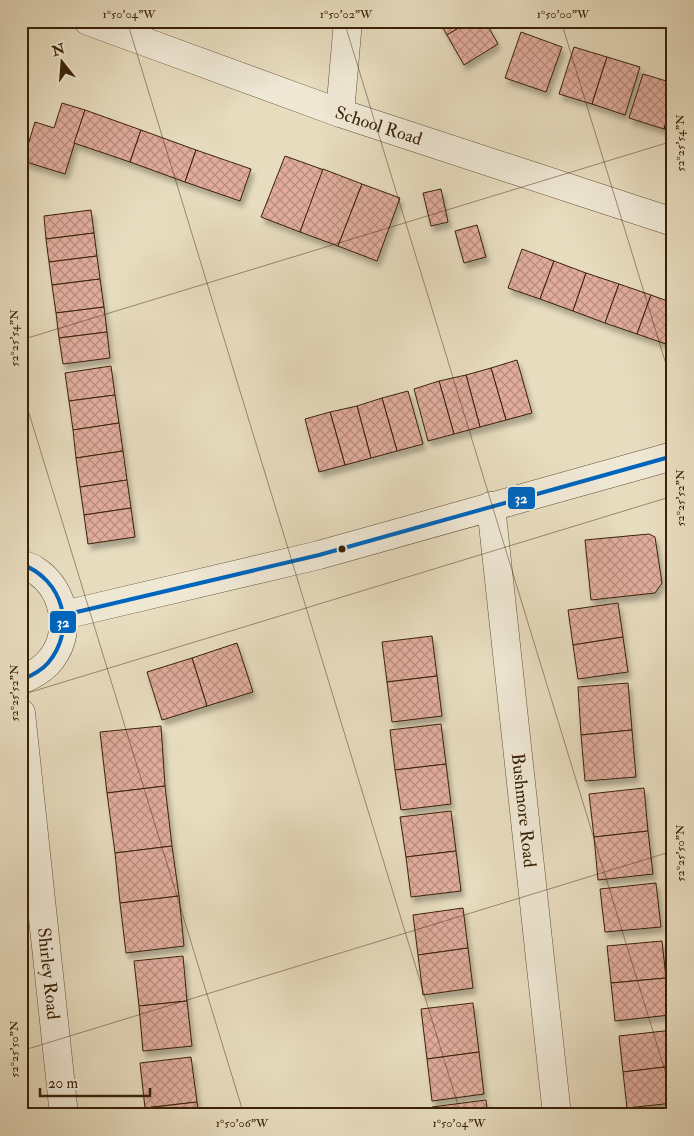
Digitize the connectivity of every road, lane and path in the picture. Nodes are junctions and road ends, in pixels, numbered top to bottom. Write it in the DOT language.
graph roads {
  1 [pos="88,21"];
  2 [pos="348,21"];
  3 [pos="340,112"];
  4 [pos="673,222"];
  5 [pos="673,456"];
  6 [pos="491,506"];
  7 [pos="21,564"];
  8 [pos="64,615"];
  9 [pos="21,680"];
  10 [pos="21,713"];
  11 [pos="64,1115"];
  12 [pos="557,1115"];
  1 -- 3 [label="street, School Road"];
  2 -- 3 [label="street"];
  3 -- 4 [label="street, School Road"];
  5 -- 6 [label="street"];
  6 -- 8 [label="street"];
  6 -- 12 [label="street, Bushmore Road"];
  7 -- 8 [label="street"];
  8 -- 9 [label="street"];
  10 -- 11 [label="street, Shirley Road"];
}
